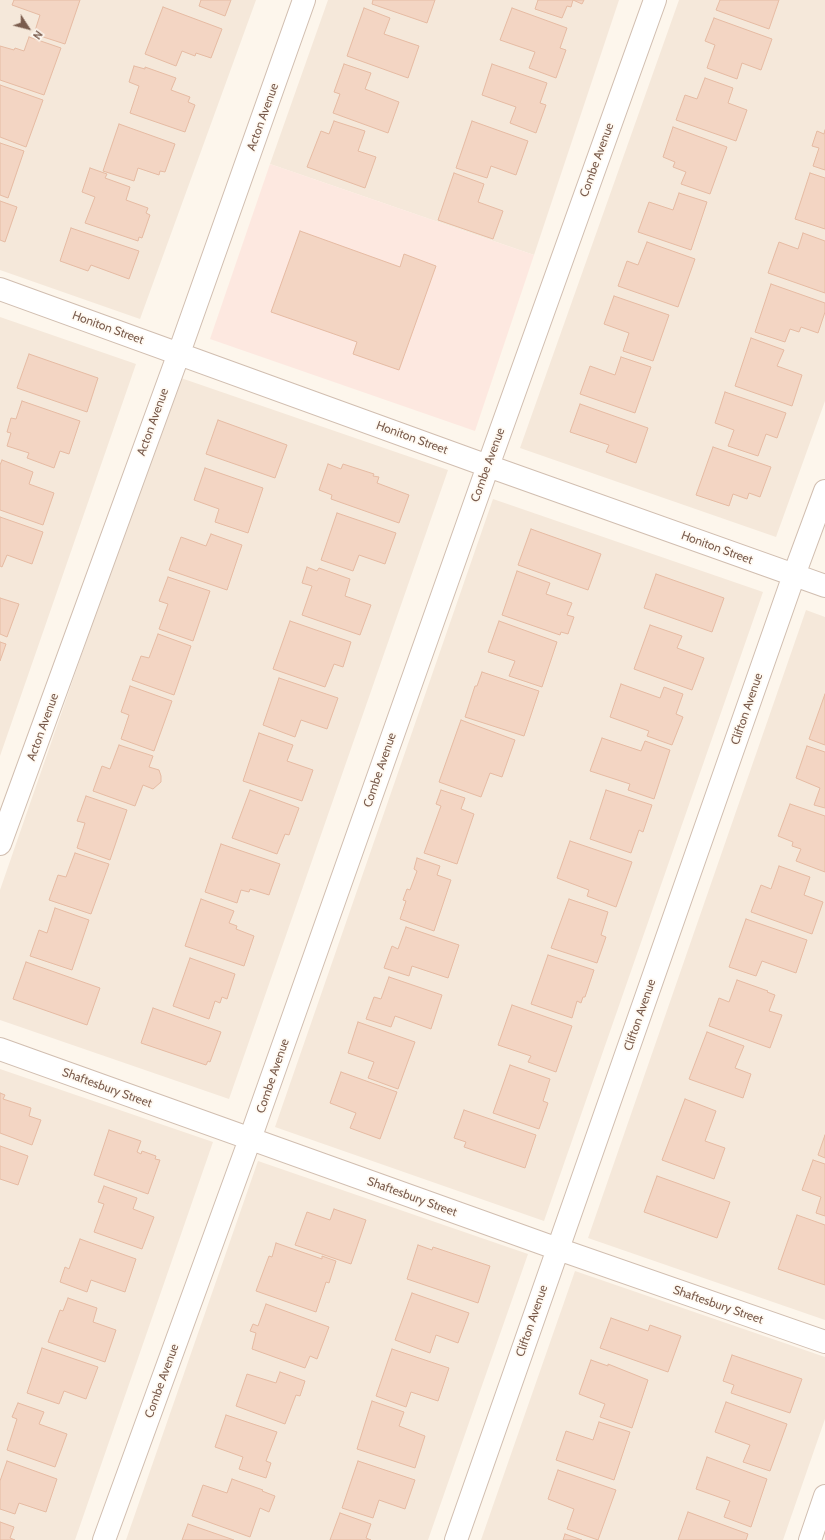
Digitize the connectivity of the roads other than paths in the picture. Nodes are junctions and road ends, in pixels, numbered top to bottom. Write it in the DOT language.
graph roads {
  1 [pos="304,0"];
  2 [pos="655,0"];
  3 [pos="0,289"];
  4 [pos="178,353"];
  5 [pos="488,466"];
  6 [pos="825,491"];
  7 [pos="794,575"];
  8 [pos="825,586"];
  9 [pos="0,844"];
  10 [pos="0,1049"];
  11 [pos="250,1139"];
  12 [pos="558,1249"];
  13 [pos="825,1342"];
  14 [pos="825,1496"];
  15 [pos="104,1540"];
  16 [pos="456,1540"];
  17 [pos="810,1540"];
  1 -- 4 [label="street, Acton Avenue"];
  2 -- 5 [label="street, Combe Avenue"];
  3 -- 4 [label="street, Honiton Street"];
  4 -- 5 [label="street, Honiton Street"];
  4 -- 9 [label="street, Acton Avenue"];
  5 -- 7 [label="street, Honiton Street"];
  5 -- 11 [label="street, Combe Avenue"];
  6 -- 7 [label="street, Clifton Avenue"];
  7 -- 8 [label="street, Honiton Street"];
  7 -- 12 [label="street, Clifton Avenue"];
  10 -- 11 [label="street, Shaftesbury Street"];
  11 -- 12 [label="street, Shaftesbury Street"];
  11 -- 15 [label="street, Combe Avenue"];
  12 -- 13 [label="street, Shaftesbury Street"];
  12 -- 16 [label="street, Clifton Avenue"];
  14 -- 17 [label="street"];
}
